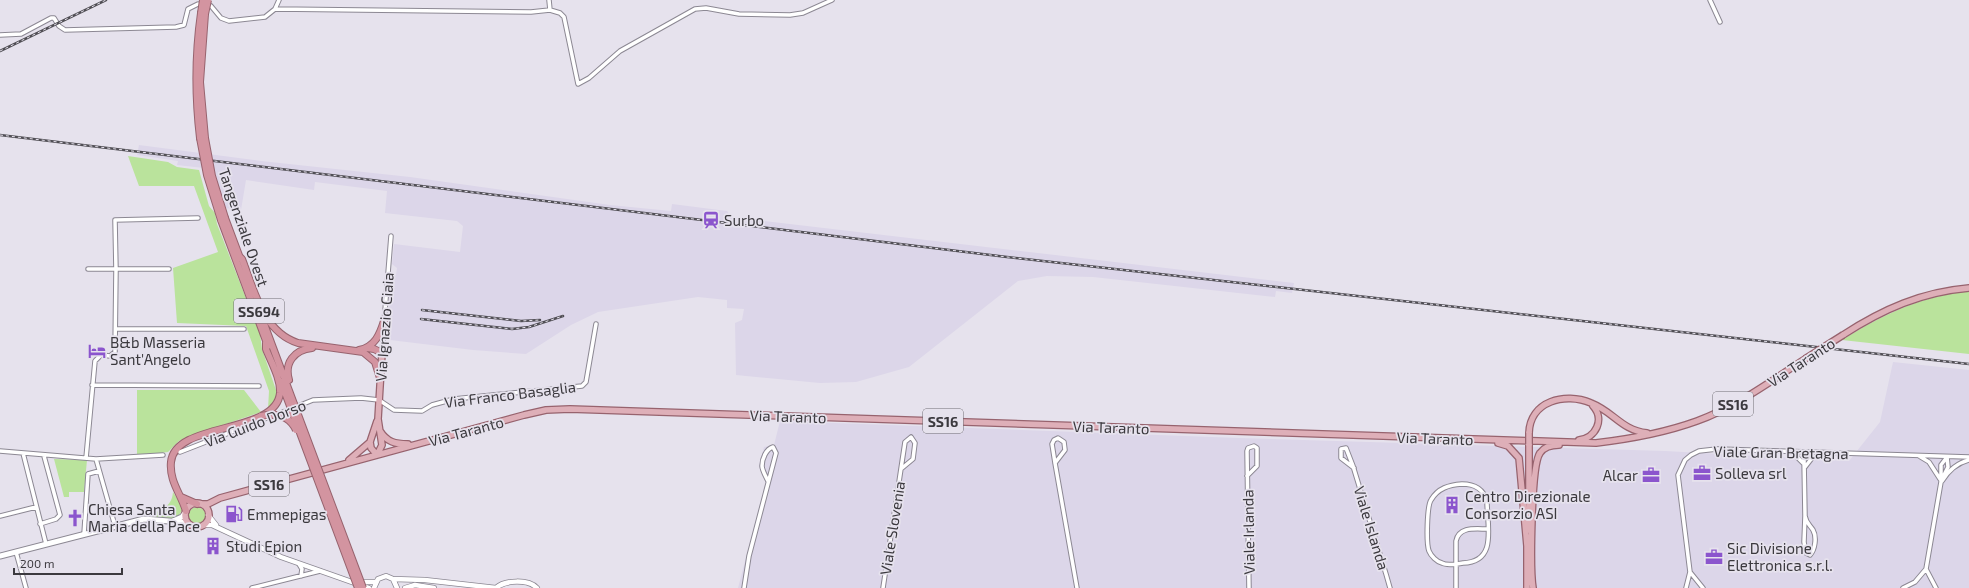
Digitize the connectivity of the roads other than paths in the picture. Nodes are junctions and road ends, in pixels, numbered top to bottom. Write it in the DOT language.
graph roads {
  1 [pos="279,0"];
  2 [pos="549,0"];
  3 [pos="832,0"];
  4 [pos="1710,0"];
  5 [pos="201,2"];
  6 [pos="210,3"];
  7 [pos="275,9"];
  8 [pos="550,10"];
  9 [pos="203,14"];
  10 [pos="1720,22"];
  11 [pos="0,35"];
  12 [pos="198,218"];
  13 [pos="223,219"];
  14 [pos="391,236"];
  15 [pos="239,256"];
  16 [pos="88,269"];
  17 [pos="169,269"];
  18 [pos="116,270"];
  19 [pos="1969,288"];
  20 [pos="384,321"];
  21 [pos="596,324"];
  22 [pos="116,329"];
  23 [pos="244,329"];
  24 [pos="266,343"];
  25 [pos="319,347"];
  26 [pos="366,351"];
  27 [pos="382,353"];
  28 [pos="380,378"];
  29 [pos="92,385"];
  30 [pos="259,386"];
  31 [pos="379,400"];
  32 [pos="1590,402"];
  33 [pos="293,404"];
  34 [pos="260,416"];
  35 [pos="378,419"];
  36 [pos="379,429"];
  37 [pos="1653,434"];
  38 [pos="1472,439"];
  39 [pos="370,442"];
  40 [pos="1562,442"];
  41 [pos="1596,443"];
  42 [pos="418,444"];
  43 [pos="0,451"];
  44 [pos="1791,451"];
  45 [pos="180,452"];
  46 [pos="1807,452"];
  47 [pos="1824,452"];
  48 [pos="23,453"];
  49 [pos="163,455"];
  50 [pos="377,455"];
  51 [pos="44,456"];
  52 [pos="1918,456"];
  53 [pos="1947,457"];
  54 [pos="86,458"];
  55 [pos="96,459"];
  56 [pos="1969,459"];
  57 [pos="1055,463"];
  58 [pos="344,464"];
  59 [pos="313,467"];
  60 [pos="1805,467"];
  61 [pos="1354,468"];
  62 [pos="901,469"];
  63 [pos="99,471"];
  64 [pos="1248,476"];
  65 [pos="768,481"];
  66 [pos="1941,482"];
  67 [pos="229,495"];
  68 [pos="180,496"];
  69 [pos="199,504"];
  70 [pos="36,507"];
  71 [pos="186,512"];
  72 [pos="208,514"];
  73 [pos="0,516"];
  74 [pos="1805,516"];
  75 [pos="167,522"];
  76 [pos="40,524"];
  77 [pos="190,525"];
  78 [pos="203,525"];
  79 [pos="116,526"];
  80 [pos="221,528"];
  81 [pos="1488,529"];
  82 [pos="84,534"];
  83 [pos="46,544"];
  84 [pos="1529,546"];
  85 [pos="16,552"];
  86 [pos="0,556"];
  87 [pos="299,564"];
  88 [pos="1456,564"];
  89 [pos="1926,569"];
  90 [pos="320,572"];
  91 [pos="1690,572"];
  92 [pos="301,576"];
  93 [pos="393,579"];
  94 [pos="351,582"];
  95 [pos="375,582"];
  96 [pos="26,588"];
  97 [pos="252,588"];
  98 [pos="358,588"];
  99 [pos="363,588"];
  100 [pos="369,588"];
  101 [pos="374,588"];
  102 [pos="397,588"];
  103 [pos="405,588"];
  104 [pos="434,588"];
  105 [pos="496,588"];
  106 [pos="537,588"];
  107 [pos="744,588"];
  108 [pos="883,588"];
  109 [pos="1077,588"];
  110 [pos="1249,588"];
  111 [pos="1390,588"];
  112 [pos="1456,588"];
  113 [pos="1527,588"];
  114 [pos="1533,588"];
  115 [pos="1686,588"];
  116 [pos="1702,588"];
  117 [pos="1903,588"];
  118 [pos="1936,588"];
  1 -- 7 [label="street"];
  2 -- 8 [label="street"];
  3 -- 8 [label="street"];
  4 -- 10 [label="street"];
  5 -- 9 [label="highway, Tangenziale Ovest / SS694, bridge"];
  5 -- 11 [label="street"];
  6 -- 7 [label="street"];
  6 -- 9 [label="highway, Tangenziale Ovest / SS694, bridge"];
  7 -- 8 [label="street"];
  9 -- 13 [label="highway, Tangenziale Ovest / SS694, bridge"];
  12 -- 18 [label="street"];
  13 -- 15 [label="highway, Tangenziale Ovest / SS694"];
  13 -- 24 [label="highway, Tangenziale Ovest / SS694"];
  14 -- 20 [label="street, Via Ignazio Ciaia"];
  15 -- 25 [label="highway"];
  15 -- 33 [label="highway, Tangenziale Ovest / SS694"];
  16 -- 18 [label="street"];
  17 -- 18 [label="street"];
  18 -- 22 [label="street"];
  19 -- 37 [label="main road, Via Taranto / SS16, bridge"];
  20 -- 26 [label="highway"];
  20 -- 27 [label="street, Via Ignazio Ciaia"];
  21 -- 31 [label="street, Via Franco Basaglia"];
  22 -- 23 [label="street"];
  22 -- 29 [label="street"];
  24 -- 33 [label="highway, Tangenziale Ovest / SS694"];
  24 -- 34 [label="highway"];
  25 -- 26 [label="highway"];
  25 -- 33 [label="highway"];
  26 -- 27 [label="highway"];
  26 -- 28 [label="highway"];
  27 -- 28 [label="main road, Via Ignazio Ciaia"];
  28 -- 31 [label="main road, Via Ignazio Ciaia"];
  29 -- 30 [label="street"];
  29 -- 54 [label="street"];
  31 -- 35 [label="main road, Via Ignazio Ciaia"];
  31 -- 45 [label="street, Via Guido Dorso"];
  32 -- 37 [label="main road"];
  32 -- 40 [label="main road"];
  32 -- 84 [label="main road, bridge"];
  33 -- 59 [label="highway, Tangenziale Ovest / SS694, bridge"];
  33 -- 99 [label="highway, Tangenziale Ovest / SS694, bridge"];
  34 -- 59 [label="highway, bridge"];
  34 -- 68 [label="highway"];
  35 -- 36 [label="main road, Via Ignazio Ciaia"];
  35 -- 39 [label="main road, Via Ignazio Ciaia"];
  36 -- 42 [label="main road"];
  36 -- 50 [label="main road, Via Ignazio Ciaia"];
  37 -- 41 [label="main road, Via Taranto / SS16"];
  38 -- 40 [label="main road, Via Taranto / SS16"];
  38 -- 42 [label="main road, Via Taranto / SS16"];
  38 -- 84 [label="main road"];
  39 -- 50 [label="main road"];
  39 -- 58 [label="main road, Via Ignazio Ciaia"];
  40 -- 41 [label="main road, Via Taranto / SS16"];
  41 -- 84 [label="main road"];
  42 -- 50 [label="main road, Via Taranto / SS16"];
  43 -- 48 [label="street"];
  44 -- 46 [label="street, Viale Gran Bretagna"];
  44 -- 60 [label="street"];
  44 -- 91 [label="street, Viale Gran Bretagna"];
  46 -- 47 [label="street, Viale Gran Bretagna"];
  46 -- 60 [label="street"];
  47 -- 52 [label="street, Viale Gran Bretagna"];
  47 -- 60 [label="street"];
  48 -- 51 [label="street"];
  48 -- 70 [label="street"];
  49 -- 55 [label="street"];
  50 -- 58 [label="main road, Via Taranto / SS16"];
  51 -- 54 [label="street"];
  51 -- 76 [label="street"];
  52 -- 53 [label="street, Viale Gran Bretagna"];
  52 -- 66 [label="street"];
  53 -- 56 [label="street, Viale Gran Bretagna"];
  53 -- 66 [label="street"];
  53 -- 66 [label="street"];
  54 -- 55 [label="street"];
  55 -- 63 [label="street"];
  56 -- 66 [label="street"];
  57 -- 57 [label="street"];
  57 -- 109 [label="street"];
  58 -- 67 [label="main road, Via Taranto / SS16"];
  59 -- 98 [label="highway, Tangenziale Ovest / SS694, bridge"];
  60 -- 74 [label="street"];
  61 -- 61 [label="street, Viale Islanda"];
  61 -- 111 [label="street, Viale Islanda"];
  62 -- 62 [label="street, Viale Slovenia"];
  62 -- 108 [label="street, Viale Slovenia"];
  63 -- 79 [label="street"];
  63 -- 82 [label="street"];
  64 -- 64 [label="street, Viale Irlanda"];
  64 -- 110 [label="street, Viale Irlanda"];
  65 -- 65 [label="street"];
  65 -- 107 [label="street"];
  66 -- 89 [label="street"];
  67 -- 69 [label="main road, Via Taranto"];
  67 -- 72 [label="main road, Via Taranto"];
  68 -- 69 [label="highway"];
  68 -- 71 [label="highway"];
  69 -- 71 [label="main road, Via Taranto"];
  69 -- 72 [label="main road"];
  70 -- 73 [label="street"];
  70 -- 76 [label="street"];
  71 -- 75 [label="main road, Via Taranto"];
  71 -- 77 [label="main road"];
  72 -- 78 [label="main road, Via Taranto"];
  72 -- 80 [label="street"];
  74 -- 74 [label="street"];
  75 -- 77 [label="main road"];
  75 -- 79 [label="main road"];
  76 -- 83 [label="street"];
  77 -- 78 [label="main road"];
  78 -- 80 [label="street"];
  79 -- 82 [label="main road"];
  80 -- 87 [label="street"];
  81 -- 88 [label="street"];
  81 -- 88 [label="street"];
  81 -- 88 [label="street"];
  82 -- 83 [label="main road"];
  83 -- 85 [label="main road"];
  84 -- 113 [label="main road"];
  84 -- 114 [label="main road"];
  85 -- 86 [label="main road"];
  85 -- 96 [label="street"];
  87 -- 90 [label="street"];
  87 -- 92 [label="street"];
  88 -- 112 [label="street"];
  89 -- 117 [label="street"];
  89 -- 118 [label="street"];
  90 -- 92 [label="street"];
  90 -- 94 [label="street"];
  91 -- 115 [label="street, Viale Gran Bretagna"];
  91 -- 116 [label="street, Viale Gran Bretagna"];
  92 -- 97 [label="street"];
  93 -- 95 [label="street"];
  93 -- 102 [label="street"];
  93 -- 105 [label="street"];
  94 -- 95 [label="street"];
  94 -- 100 [label="street"];
  95 -- 101 [label="street"];
  103 -- 104 [label="street"];
  105 -- 106 [label="street"];
}
